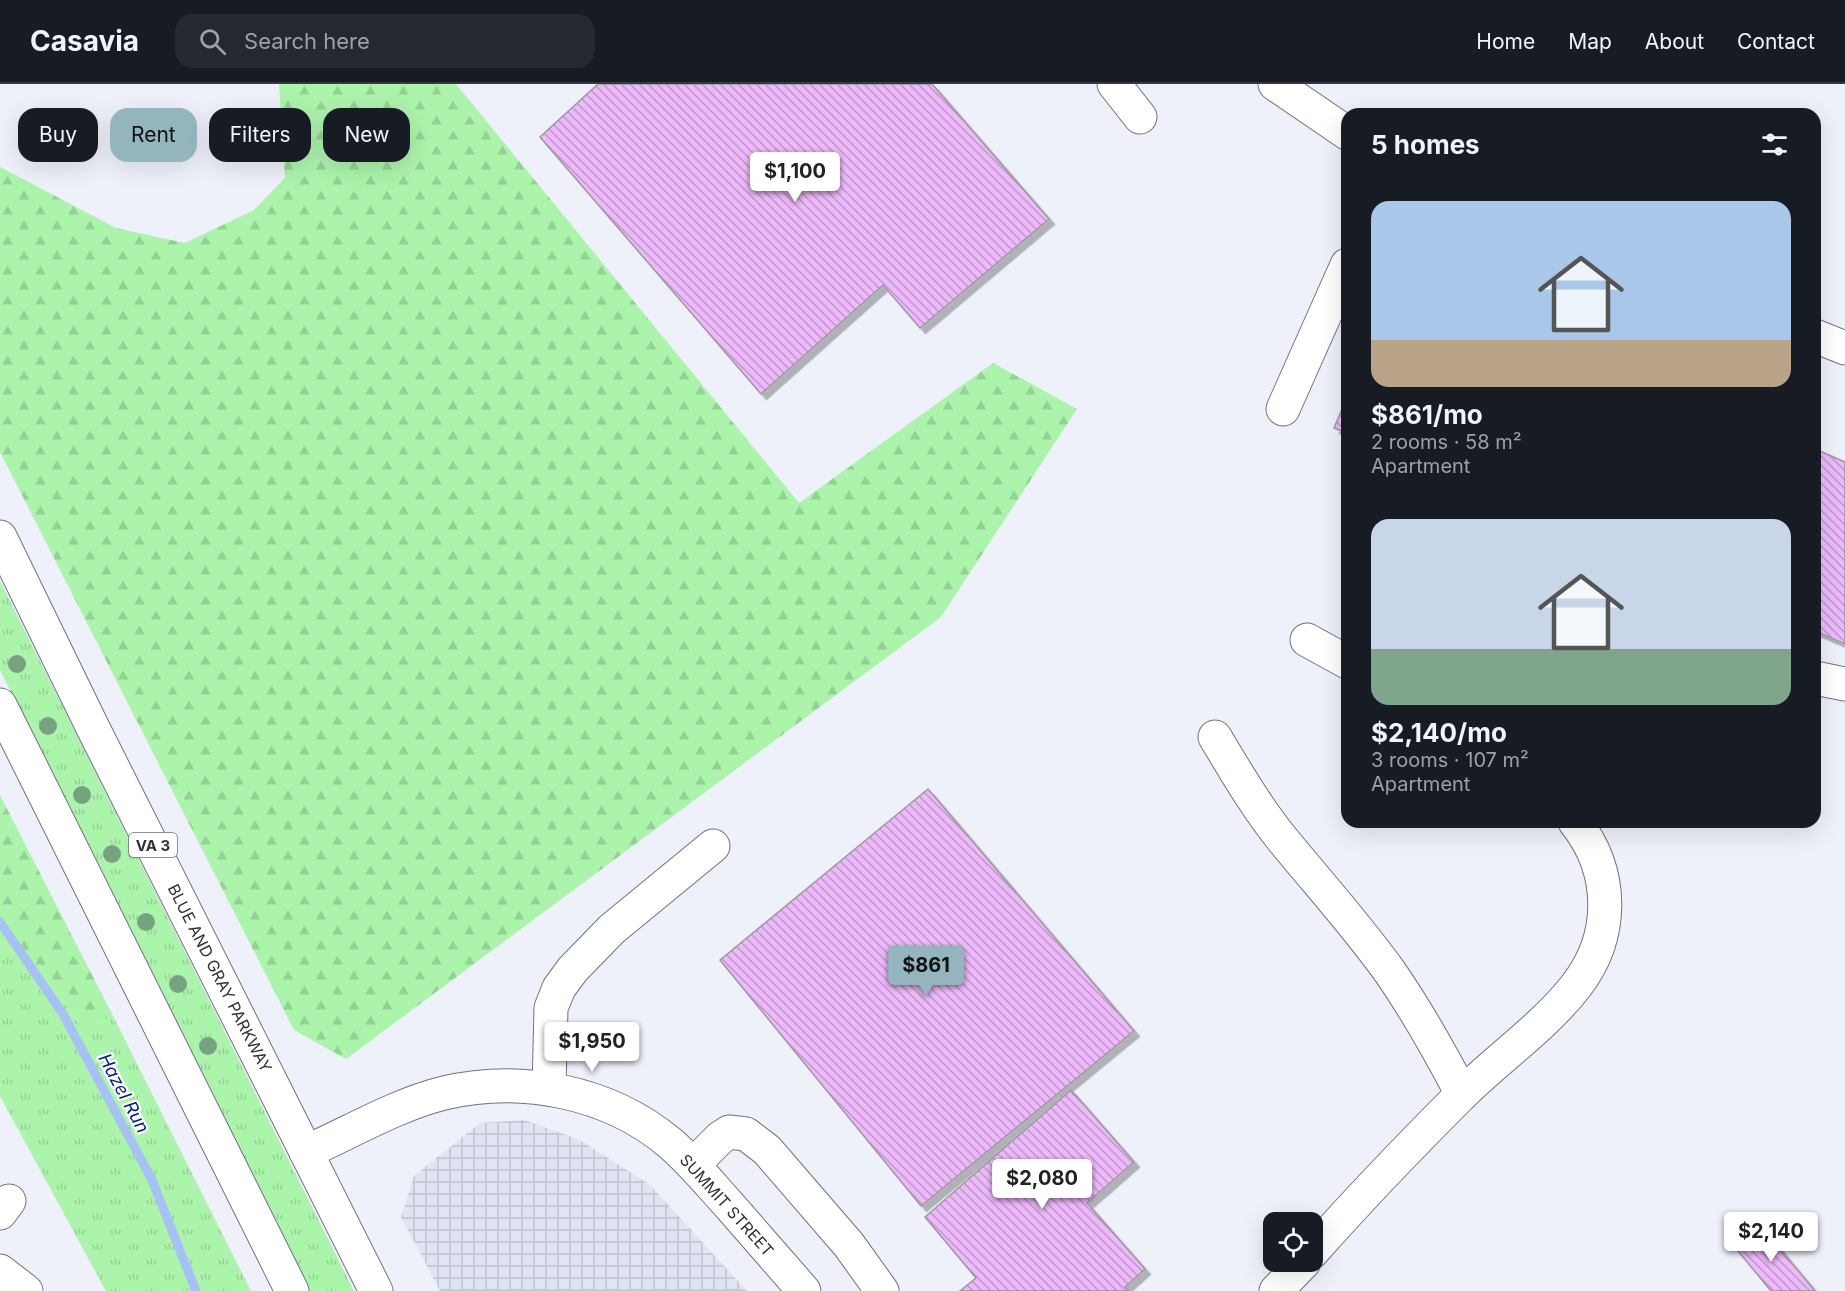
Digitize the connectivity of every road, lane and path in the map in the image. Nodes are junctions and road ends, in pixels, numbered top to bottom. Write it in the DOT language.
graph roads {
  1 [pos="1114,84"];
  2 [pos="1275,84"];
  3 [pos="1140,117"];
  4 [pos="1341,129"];
  5 [pos="1341,278"];
  6 [pos="1821,338"];
  7 [pos="1845,348"];
  8 [pos="1283,408"];
  9 [pos="0,537"];
  10 [pos="1307,640"];
  11 [pos="1341,659"];
  12 [pos="1821,679"];
  13 [pos="1845,684"];
  14 [pos="0,705"];
  15 [pos="1215,737"];
  16 [pos="1580,828"];
  17 [pos="714,846"];
  18 [pos="549,1089"];
  19 [pos="1462,1094"];
  20 [pos="306,1152"];
  21 [pos="693,1164"];
  22 [pos="1323,1240"];
  23 [pos="0,1271"];
  24 [pos="1294,1272"];
  25 [pos="26,1291"];
  26 [pos="292,1291"];
  27 [pos="376,1291"];
  28 [pos="804,1291"];
  29 [pos="882,1291"];
  30 [pos="1276,1291"];
  1 -- 3 [label="main road"];
  2 -- 4 [label="main road"];
  5 -- 8 [label="main road"];
  6 -- 7 [label="main road"];
  9 -- 20 [label="main road, BLUE AND GRAY PARKWAY / VA 3"];
  10 -- 11 [label="main road"];
  12 -- 13 [label="main road"];
  14 -- 26 [label="main road"];
  15 -- 19 [label="main road"];
  16 -- 19 [label="main road"];
  17 -- 18 [label="main road"];
  18 -- 20 [label="main road, SUMMIT STREET"];
  18 -- 21 [label="main road, SUMMIT STREET"];
  19 -- 22 [label="main road"];
  20 -- 27 [label="main road, BLUE AND GRAY PARKWAY / VA 3"];
  21 -- 28 [label="main road, SUMMIT STREET"];
  21 -- 29 [label="main road"];
  23 -- 25 [label="main road"];
  24 -- 30 [label="main road"];
}
